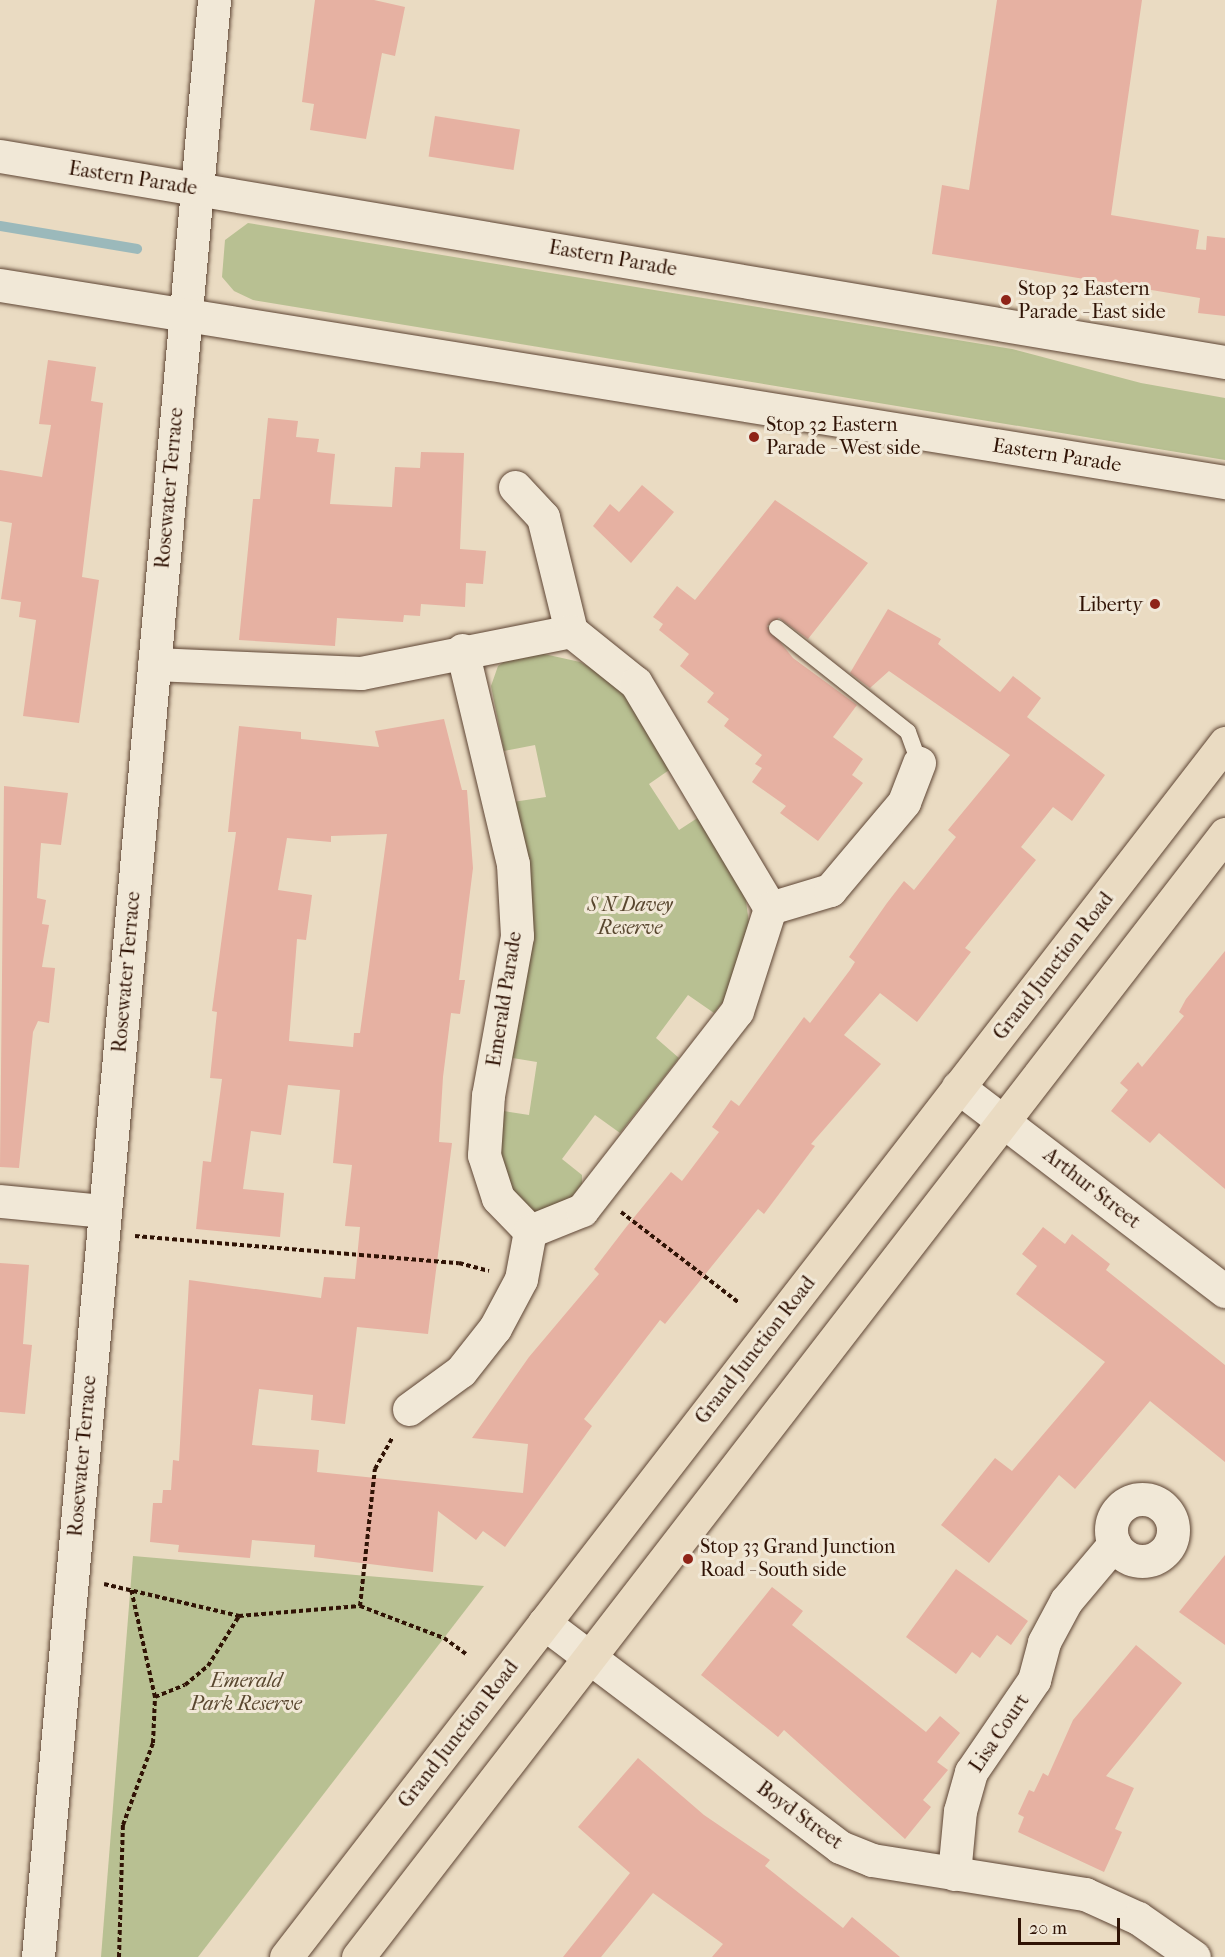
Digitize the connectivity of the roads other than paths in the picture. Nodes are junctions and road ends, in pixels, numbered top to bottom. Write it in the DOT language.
graph roads {
  1 [pos="214,0"];
  2 [pos="0,156"];
  3 [pos="197,188"];
  4 [pos="0,285"];
  5 [pos="186,314"];
  6 [pos="1225,362"];
  7 [pos="1225,482"];
  8 [pos="515,487"];
  9 [pos="777,628"];
  10 [pos="571,631"];
  11 [pos="462,650"];
  12 [pos="154,664"];
  13 [pos="1225,743"];
  14 [pos="919,763"];
  15 [pos="1225,834"];
  16 [pos="770,908"];
  17 [pos="958,1088"];
  18 [pos="1000,1119"];
  19 [pos="0,1201"];
  20 [pos="104,1222"];
  21 [pos="530,1232"];
  22 [pos="1225,1291"];
  23 [pos="409,1409"];
  24 [pos="1114,1544"];
  25 [pos="544,1623"];
  26 [pos="590,1658"];
  27 [pos="954,1874"];
  28 [pos="42,1953"];
  29 [pos="292,1955"];
  30 [pos="358,1957"];
  31 [pos="1194,1957"];
  1 -- 3 [label="street, Rosewater Terrace"];
  2 -- 3 [label="street, Eastern Parade"];
  3 -- 5 [label="street, Rosewater Terrace"];
  3 -- 6 [label="street, Eastern Parade"];
  4 -- 5 [label="street, Eastern Parade"];
  5 -- 7 [label="street, Eastern Parade"];
  5 -- 12 [label="street, Rosewater Terrace"];
  8 -- 10 [label="street"];
  9 -- 14 [label="lane"];
  10 -- 11 [label="street"];
  10 -- 16 [label="street"];
  11 -- 12 [label="street"];
  11 -- 21 [label="street, Emerald Parade"];
  12 -- 20 [label="street, Rosewater Terrace"];
  13 -- 17 [label="highway, Grand Junction Road"];
  14 -- 16 [label="street"];
  15 -- 18 [label="highway"];
  16 -- 21 [label="street"];
  17 -- 18 [label="street, Arthur Street"];
  17 -- 25 [label="highway, Grand Junction Road"];
  18 -- 22 [label="street, Arthur Street"];
  18 -- 26 [label="highway"];
  19 -- 20 [label="street"];
  20 -- 28 [label="street, Rosewater Terrace"];
  21 -- 23 [label="street"];
  24 -- 27 [label="street, Lisa Court"];
  25 -- 26 [label="street, Boyd Street"];
  25 -- 29 [label="highway, Grand Junction Road"];
  26 -- 27 [label="street, Boyd Street"];
  26 -- 30 [label="highway"];
  27 -- 31 [label="street, Boyd Street"];
}
